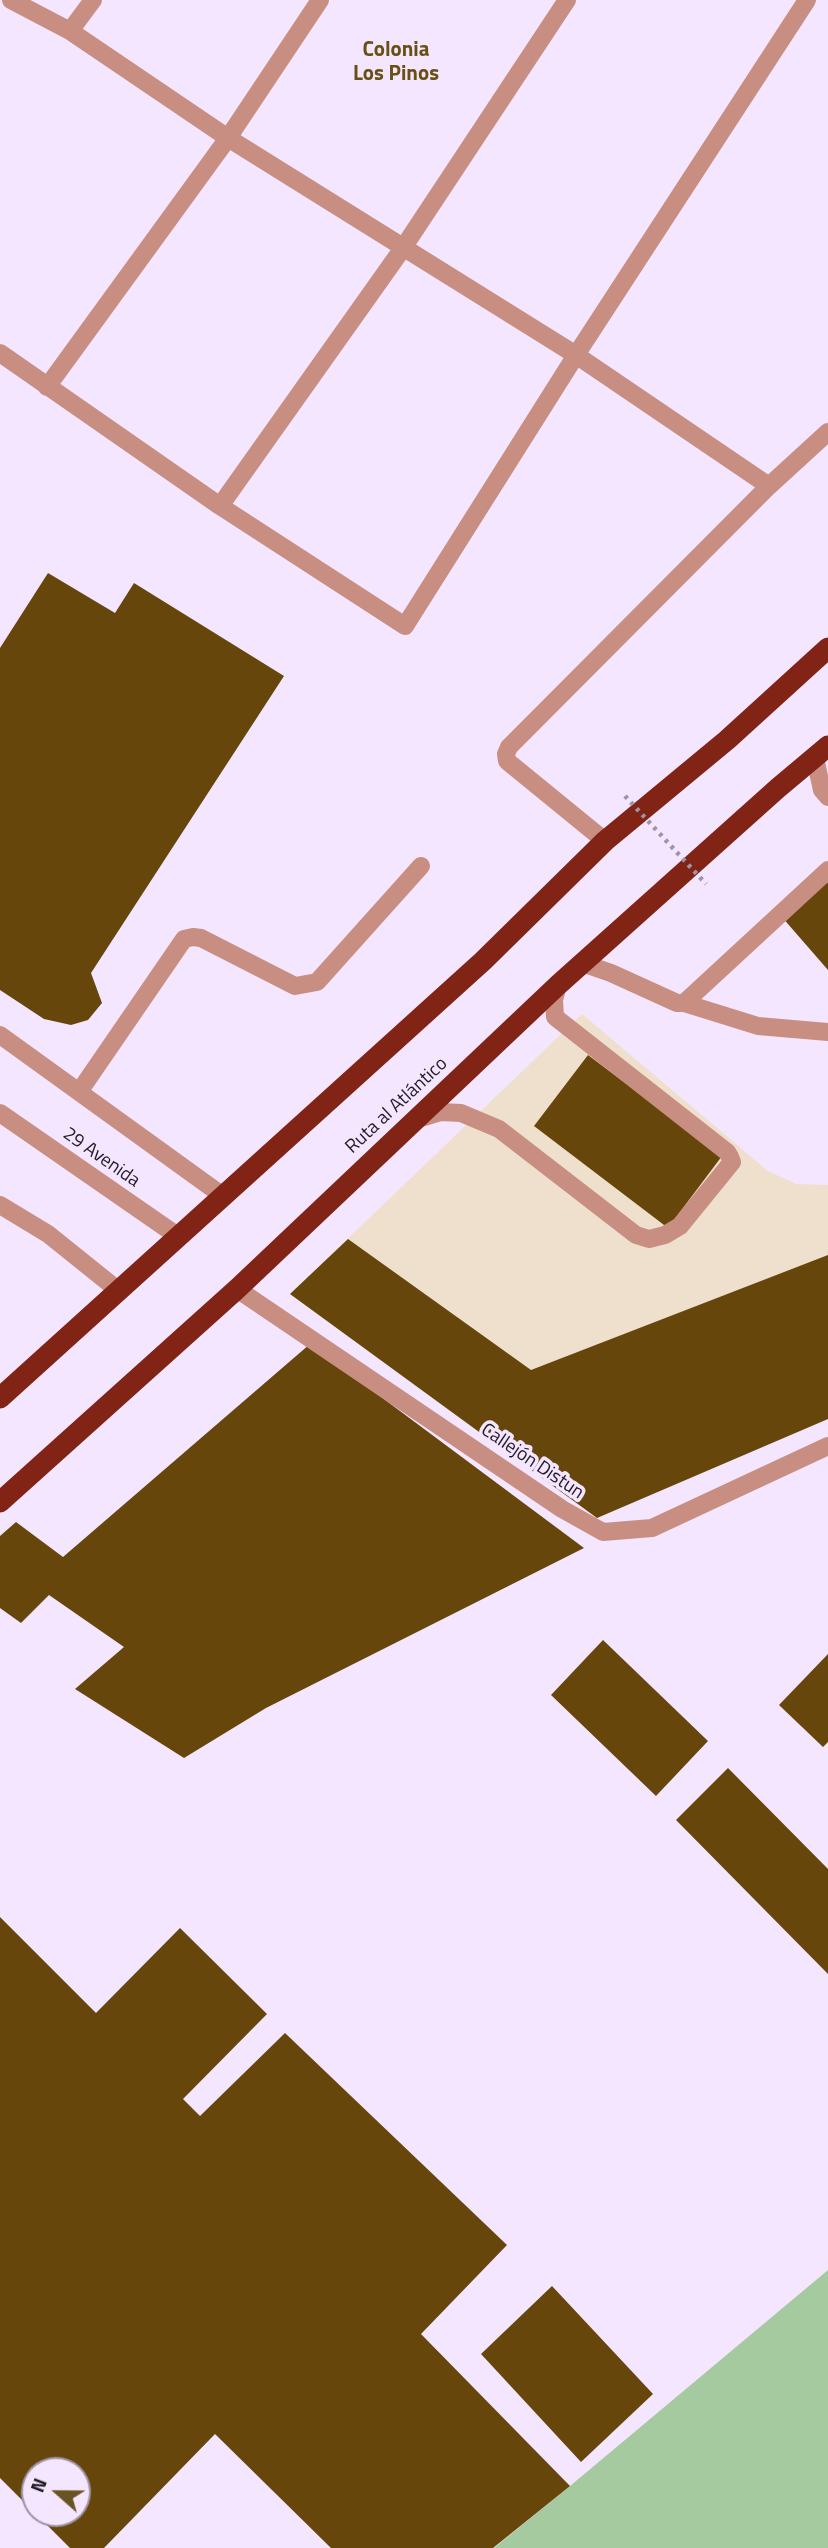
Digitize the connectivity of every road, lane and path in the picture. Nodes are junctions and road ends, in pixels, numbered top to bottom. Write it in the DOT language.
graph roads {
  1 [pos="10,0"];
  2 [pos="93,0"];
  3 [pos="320,0"];
  4 [pos="567,0"];
  5 [pos="807,0"];
  6 [pos="71,31"];
  7 [pos="228,138"];
  8 [pos="403,248"];
  9 [pos="0,353"];
  10 [pos="576,355"];
  11 [pos="47,387"];
  12 [pos="828,432"];
  13 [pos="769,486"];
  14 [pos="220,506"];
  15 [pos="828,648"];
  16 [pos="821,752"];
  17 [pos="625,796"];
  18 [pos="828,797"];
  19 [pos="605,841"];
  20 [pos="421,866"];
  21 [pos="828,870"];
  22 [pos="706,884"];
  23 [pos="582,963"];
  24 [pos="558,985"];
  25 [pos="684,1003"];
  26 [pos="828,1031"];
  27 [pos="0,1035"];
  28 [pos="79,1092"];
  29 [pos="0,1113"];
  30 [pos="414,1121"];
  31 [pos="223,1196"];
  32 [pos="0,1205"];
  33 [pos="179,1237"];
  34 [pos="237,1289"];
  35 [pos="119,1291"];
  36 [pos="0,1398"];
  37 [pos="828,1446"];
  38 [pos="0,1503"];
  1 -- 6 [label="street"];
  2 -- 6 [label="street"];
  3 -- 7 [label="street"];
  4 -- 8 [label="street"];
  5 -- 10 [label="street"];
  6 -- 7 [label="street"];
  7 -- 8 [label="street"];
  7 -- 11 [label="street"];
  8 -- 10 [label="street"];
  8 -- 14 [label="street"];
  9 -- 11 [label="street"];
  10 -- 13 [label="street"];
  10 -- 14 [label="street"];
  11 -- 14 [label="street"];
  12 -- 13 [label="street"];
  13 -- 19 [label="street"];
  15 -- 19 [label="highway"];
  16 -- 18 [label="street"];
  16 -- 23 [label="highway, Ruta al Atlántico"];
  17 -- 22 [label="path, bridge"];
  19 -- 31 [label="highway"];
  20 -- 28 [label="street"];
  21 -- 25 [label="street"];
  23 -- 24 [label="highway, Ruta al Atlántico"];
  23 -- 25 [label="street"];
  24 -- 30 [label="highway, Ruta al Atlántico"];
  24 -- 30 [label="street"];
  25 -- 26 [label="street"];
  27 -- 28 [label="street"];
  28 -- 31 [label="street"];
  29 -- 33 [label="street, 29 Avenida"];
  30 -- 34 [label="highway, Ruta al Atlántico"];
  31 -- 33 [label="highway"];
  32 -- 35 [label="street"];
  33 -- 35 [label="highway"];
  34 -- 37 [label="street, Callejón Distun"];
  34 -- 38 [label="highway, Ruta al Atlántico"];
  35 -- 36 [label="highway"];
}
